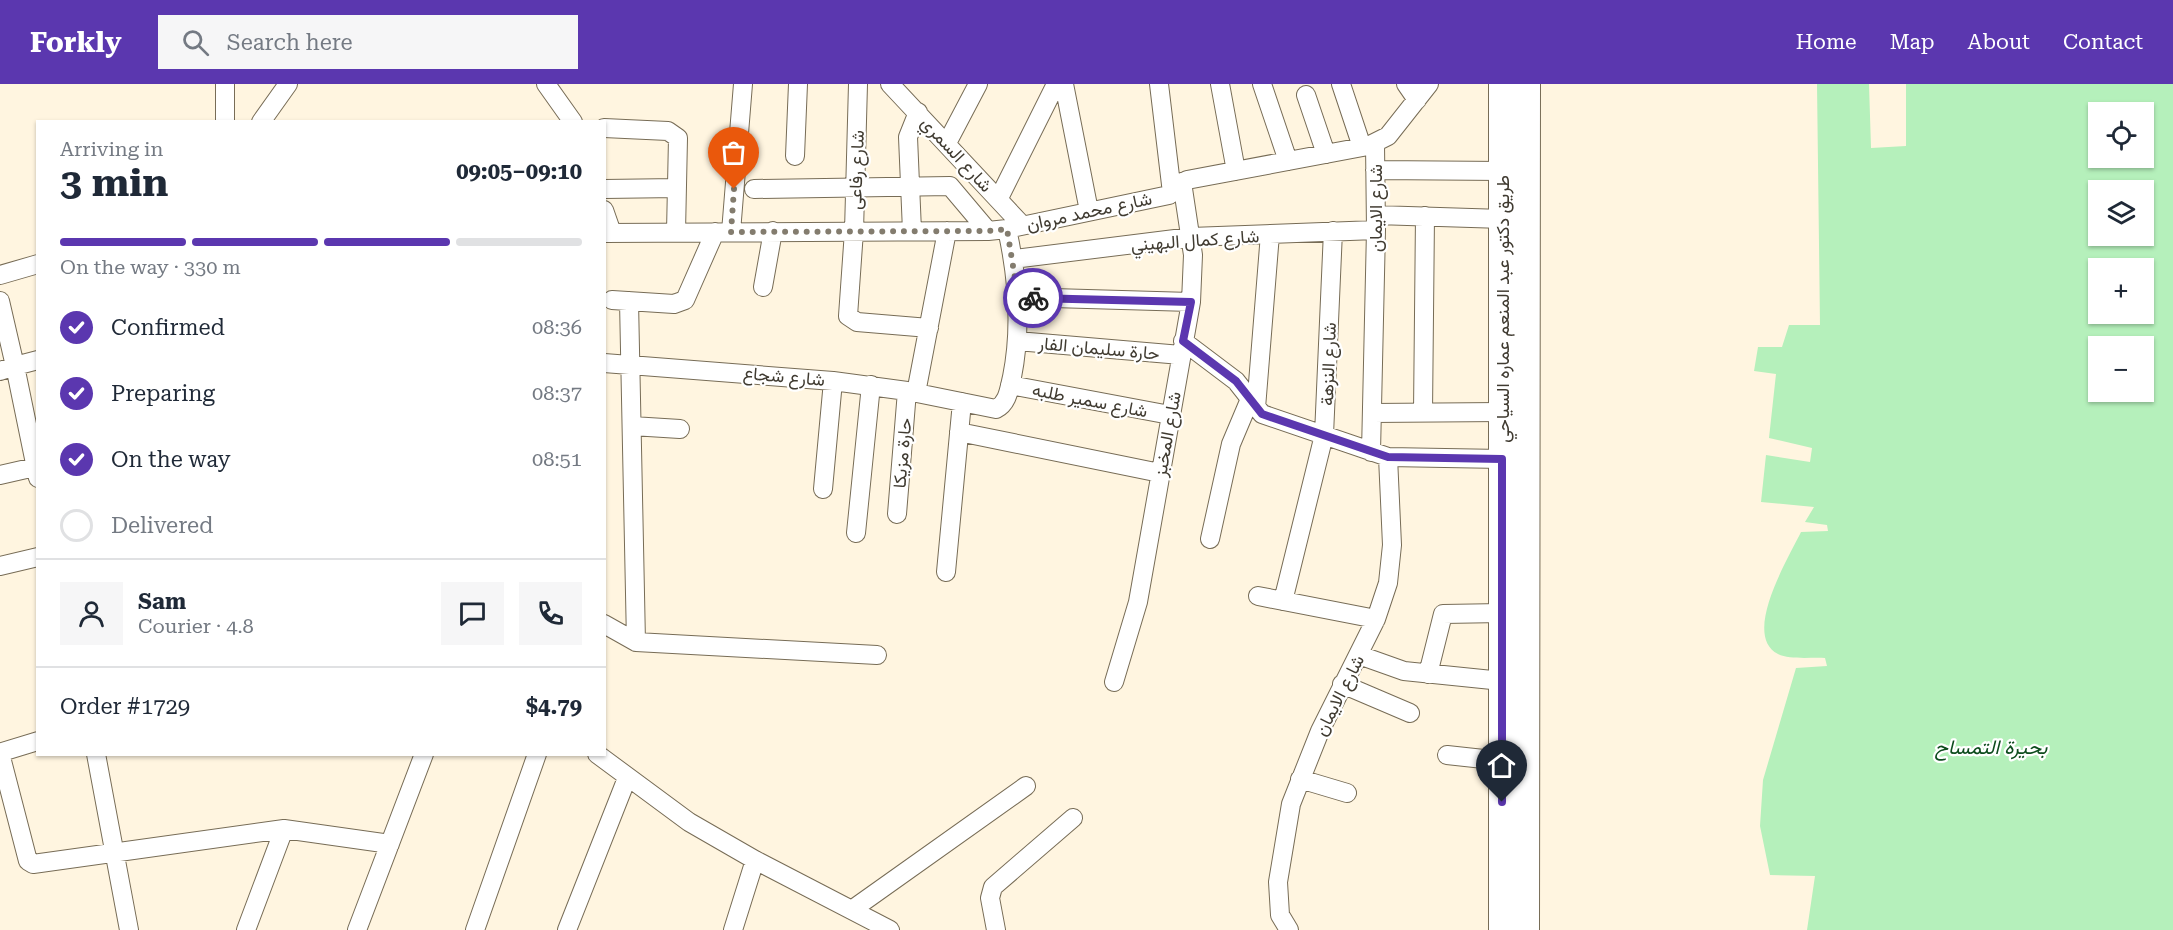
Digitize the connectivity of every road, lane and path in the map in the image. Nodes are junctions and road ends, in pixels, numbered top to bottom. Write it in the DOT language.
graph roads {
  1 [pos="225,84"];
  2 [pos="288,84"];
  3 [pos="546,84"];
  4 [pos="743,84"];
  5 [pos="798,84"];
  6 [pos="858,84"];
  7 [pos="978,84"];
  8 [pos="1056,84"];
  9 [pos="1064,84"];
  10 [pos="1159,84"];
  11 [pos="1220,84"];
  12 [pos="1262,84"];
  13 [pos="1341,84"];
  14 [pos="1406,84"];
  15 [pos="1429,84"];
  16 [pos="1502,84"];
  17 [pos="1527,84"];
  18 [pos="900,88"];
  19 [pos="1306,95"];
  20 [pos="1416,100"];
  21 [pos="918,112"];
  22 [pos="225,120"];
  23 [pos="262,120"];
  24 [pos="572,120"];
  25 [pos="606,128"];
  26 [pos="947,143"];
  27 [pos="1368,145"];
  28 [pos="1326,154"];
  29 [pos="795,156"];
  30 [pos="1288,161"];
  31 [pos="1376,170"];
  32 [pos="1236,171"];
  33 [pos="1503,171"];
  34 [pos="910,187"];
  35 [pos="677,188"];
  36 [pos="855,188"];
  37 [pos="1177,188"];
  38 [pos="606,189"];
  39 [pos="754,189"];
  40 [pos="999,198"];
  41 [pos="1089,211"];
  42 [pos="1425,216"];
  43 [pos="1503,219"];
  44 [pos="1376,222"];
  45 [pos="1015,227"];
  46 [pos="773,231"];
  47 [pos="854,231"];
  48 [pos="912,231"];
  49 [pos="948,231"];
  50 [pos="988,231"];
  51 [pos="1333,231"];
  52 [pos="675,232"];
  53 [pos="723,232"];
  54 [pos="608,233"];
  55 [pos="1270,234"];
  56 [pos="1191,237"];
  57 [pos="1014,259"];
  58 [pos="36,265"];
  59 [pos="0,275"];
  60 [pos="763,287"];
  61 [pos="1018,297"];
  62 [pos="0,301"];
  63 [pos="1191,302"];
  64 [pos="929,328"];
  65 [pos="1017,341"];
  66 [pos="1182,348"];
  67 [pos="36,361"];
  68 [pos="606,363"];
  69 [pos="631,365"];
  70 [pos="7,368"];
  71 [pos="833,381"];
  72 [pos="871,385"];
  73 [pos="1010,385"];
  74 [pos="912,392"];
  75 [pos="962,402"];
  76 [pos="1253,403"];
  77 [pos="1502,412"];
  78 [pos="1372,413"];
  79 [pos="1423,413"];
  80 [pos="1170,415"];
  81 [pos="632,426"];
  82 [pos="680,429"];
  83 [pos="959,432"];
  84 [pos="1324,435"];
  85 [pos="34,439"];
  86 [pos="1380,455"];
  87 [pos="1502,459"];
  88 [pos="36,473"];
  89 [pos="1160,473"];
  90 [pos="0,475"];
  91 [pos="824,489"];
  92 [pos="897,514"];
  93 [pos="856,533"];
  94 [pos="1210,539"];
  95 [pos="36,557"];
  96 [pos="0,566"];
  97 [pos="946,572"];
  98 [pos="1257,596"];
  99 [pos="1283,601"];
  100 [pos="1502,613"];
  101 [pos="1376,619"];
  102 [pos="606,625"];
  103 [pos="636,642"];
  104 [pos="877,655"];
  105 [pos="1359,655"];
  106 [pos="1428,674"];
  107 [pos="1502,681"];
  108 [pos="1114,682"];
  109 [pos="1342,684"];
  110 [pos="1410,713"];
  111 [pos="36,741"];
  112 [pos="1447,755"];
  113 [pos="96,756"];
  114 [pos="423,756"];
  115 [pos="536,756"];
  116 [pos="600,756"];
  117 [pos="1502,761"];
  118 [pos="627,778"];
  119 [pos="1300,779"];
  120 [pos="1026,786"];
  121 [pos="1347,793"];
  122 [pos="1073,818"];
  123 [pos="284,829"];
  124 [pos="390,844"];
  125 [pos="115,853"];
  126 [pos="755,860"];
  127 [pos="853,909"];
  128 [pos="129,930"];
  129 [pos="246,930"];
  130 [pos="357,930"];
  131 [pos="475,930"];
  132 [pos="567,930"];
  133 [pos="733,930"];
  134 [pos="890,930"];
  135 [pos="996,930"];
  136 [pos="1289,930"];
  137 [pos="1502,930"];
  138 [pos="1526,930"];
  1 -- 22 [label="street"];
  2 -- 23 [label="street"];
  3 -- 24 [label="street"];
  4 -- 53 [label="street"];
  5 -- 29 [label="street"];
  6 -- 36 [label="street, شارع رفاعى"];
  7 -- 26 [label="street"];
  8 -- 40 [label="street"];
  9 -- 41 [label="street"];
  10 -- 37 [label="street, شارع المخبز"];
  11 -- 32 [label="street"];
  12 -- 30 [label="street"];
  13 -- 27 [label="street, شارع الايمان"];
  14 -- 20 [label="street"];
  15 -- 20 [label="street"];
  16 -- 33 [label="main road, طريق دكتور عبد المنعم عماره السياحي"];
  17 -- 138 [label="main road, طريق دكتور عبد المنعم عماره السياحي"];
  18 -- 21 [label="street, شارع السمري"];
  19 -- 28 [label="street"];
  20 -- 27 [label="street"];
  21 -- 26 [label="street, شارع السمري"];
  21 -- 34 [label="street"];
  25 -- 35 [label="street"];
  26 -- 40 [label="street, شارع السمري"];
  27 -- 28 [label="street, شارع محمد مروان"];
  27 -- 31 [label="street, شارع الايمان"];
  28 -- 30 [label="street, شارع محمد مروان"];
  30 -- 32 [label="street, شارع محمد مروان"];
  31 -- 33 [label="street"];
  31 -- 44 [label="street, شارع الايمان"];
  32 -- 37 [label="street, شارع محمد مروان"];
  33 -- 43 [label="main road, طريق دكتور عبد المنعم عماره السياحي"];
  34 -- 36 [label="street"];
  34 -- 48 [label="street"];
  34 -- 50 [label="street"];
  35 -- 38 [label="street"];
  35 -- 52 [label="street"];
  36 -- 39 [label="street"];
  36 -- 47 [label="street, شارع رفاعى"];
  37 -- 41 [label="street, شارع محمد مروان"];
  37 -- 56 [label="street, شارع المخبز"];
  40 -- 45 [label="street, شارع السمري"];
  41 -- 45 [label="street, شارع محمد مروان"];
  42 -- 43 [label="street, شارع كمال البهيني"];
  42 -- 44 [label="street, شارع كمال البهيني"];
  42 -- 79 [label="street"];
  43 -- 77 [label="main road, طريق دكتور عبد المنعم عماره السياحي"];
  44 -- 51 [label="street, شارع كمال البهيني"];
  44 -- 78 [label="street, شارع الايمان"];
  45 -- 50 [label="street, شارع محمد مروان"];
  45 -- 57 [label="street"];
  46 -- 47 [label="street, شارع محمد مروان"];
  46 -- 53 [label="street, شارع محمد مروان"];
  46 -- 60 [label="street"];
  47 -- 48 [label="street, شارع محمد مروان"];
  47 -- 64 [label="street, شارع رفاعى"];
  48 -- 49 [label="street, شارع محمد مروان"];
  49 -- 50 [label="street, شارع محمد مروان"];
  49 -- 64 [label="street, حارة مزيكا"];
  51 -- 55 [label="street, شارع كمال البهيني"];
  51 -- 84 [label="street, شارع النزهة"];
  52 -- 53 [label="street, شارع محمد مروان"];
  52 -- 54 [label="street, شارع محمد مروان"];
  53 -- 69 [label="street"];
  55 -- 56 [label="street, شارع كمال البهيني"];
  55 -- 76 [label="street"];
  56 -- 57 [label="street, شارع كمال البهيني"];
  56 -- 63 [label="street, شارع المخبز"];
  57 -- 61 [label="street"];
  58 -- 59 [label="street"];
  61 -- 63 [label="street"];
  61 -- 65 [label="street"];
  62 -- 70 [label="street"];
  63 -- 66 [label="street, شارع المخبز"];
  64 -- 74 [label="street, حارة مزيكا"];
  65 -- 66 [label="street, حارة سليمان الفار"];
  65 -- 73 [label="street"];
  66 -- 76 [label="street"];
  66 -- 80 [label="street, شارع المخبز"];
  67 -- 70 [label="street"];
  68 -- 69 [label="street, شارع شجاع"];
  69 -- 71 [label="street, شارع شجاع"];
  69 -- 81 [label="street"];
  70 -- 85 [label="street"];
  71 -- 72 [label="street, شارع شجاع"];
  71 -- 91 [label="street"];
  72 -- 74 [label="street, شارع شجاع"];
  72 -- 93 [label="street"];
  73 -- 75 [label="street, شارع شجاع"];
  73 -- 80 [label="street, شارع سمير طلبه"];
  74 -- 75 [label="street, شارع شجاع"];
  74 -- 92 [label="street, حارة مزيكا"];
  75 -- 83 [label="street"];
  76 -- 84 [label="street"];
  76 -- 94 [label="street"];
  77 -- 79 [label="street"];
  77 -- 87 [label="main road, طريق دكتور عبد المنعم عماره السياحي"];
  78 -- 79 [label="street"];
  78 -- 86 [label="street, شارع الايمان"];
  80 -- 89 [label="street, شارع المخبز"];
  81 -- 82 [label="street"];
  81 -- 103 [label="street"];
  83 -- 89 [label="street"];
  83 -- 97 [label="street"];
  84 -- 86 [label="street"];
  84 -- 99 [label="street, شارع النزهة"];
  85 -- 88 [label="street"];
  86 -- 87 [label="street"];
  86 -- 101 [label="street, شارع الايمان"];
  87 -- 100 [label="main road, طريق دكتور عبد المنعم عماره السياحي"];
  88 -- 90 [label="street"];
  89 -- 108 [label="street, شارع المخبز"];
  95 -- 96 [label="street"];
  98 -- 99 [label="street"];
  99 -- 101 [label="street"];
  100 -- 106 [label="street"];
  100 -- 107 [label="main road, طريق دكتور عبد المنعم عماره السياحي"];
  101 -- 105 [label="street, شارع الايمان"];
  102 -- 103 [label="street"];
  103 -- 104 [label="street"];
  105 -- 106 [label="street"];
  105 -- 109 [label="street, شارع الايمان"];
  106 -- 107 [label="street"];
  107 -- 117 [label="main road, طريق دكتور عبد المنعم عماره السياحي"];
  109 -- 110 [label="street"];
  109 -- 119 [label="street, شارع الايمان"];
  111 -- 125 [label="street"];
  112 -- 117 [label="street"];
  113 -- 125 [label="street"];
  114 -- 124 [label="street"];
  115 -- 131 [label="street"];
  116 -- 118 [label="street"];
  117 -- 137 [label="main road, طريق دكتور عبد المنعم عماره السياحي"];
  118 -- 126 [label="street"];
  118 -- 132 [label="street"];
  119 -- 121 [label="street"];
  119 -- 136 [label="street, شارع الايمان"];
  120 -- 127 [label="street"];
  122 -- 135 [label="street"];
  123 -- 124 [label="street"];
  123 -- 125 [label="street"];
  123 -- 129 [label="street"];
  124 -- 130 [label="street"];
  125 -- 128 [label="street"];
  126 -- 127 [label="street"];
  126 -- 133 [label="street"];
  127 -- 134 [label="street"];
}
